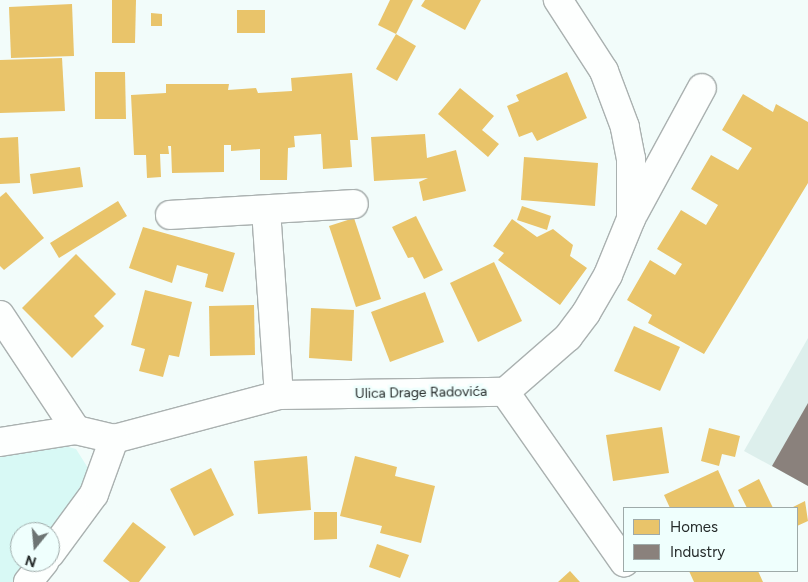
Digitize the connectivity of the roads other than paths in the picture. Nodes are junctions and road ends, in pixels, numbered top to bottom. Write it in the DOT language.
graph roads {
  1 [pos="558,0"];
  2 [pos="702,88"];
  3 [pos="354,204"];
  4 [pos="266,210"];
  5 [pos="170,215"];
  6 [pos="631,219"];
  7 [pos="0,315"];
  8 [pos="505,392"];
  9 [pos="279,395"];
  10 [pos="76,430"];
  11 [pos="114,439"];
  12 [pos="0,442"];
  13 [pos="60,540"];
  14 [pos="623,561"];
  15 [pos="36,572"];
  16 [pos="28,582"];
  1 -- 6 [label="street"];
  2 -- 6 [label="street"];
  3 -- 4 [label="street"];
  4 -- 5 [label="street"];
  4 -- 9 [label="street"];
  6 -- 8 [label="street"];
  7 -- 10 [label="street"];
  8 -- 9 [label="street, Ulica Drage Radovića"];
  8 -- 14 [label="street, Ulica Drage Radovića"];
  9 -- 11 [label="street, Ulica Drage Radovića"];
  10 -- 11 [label="street"];
  10 -- 12 [label="street"];
  11 -- 13 [label="street"];
  15 -- 16 [label="street"];
}
